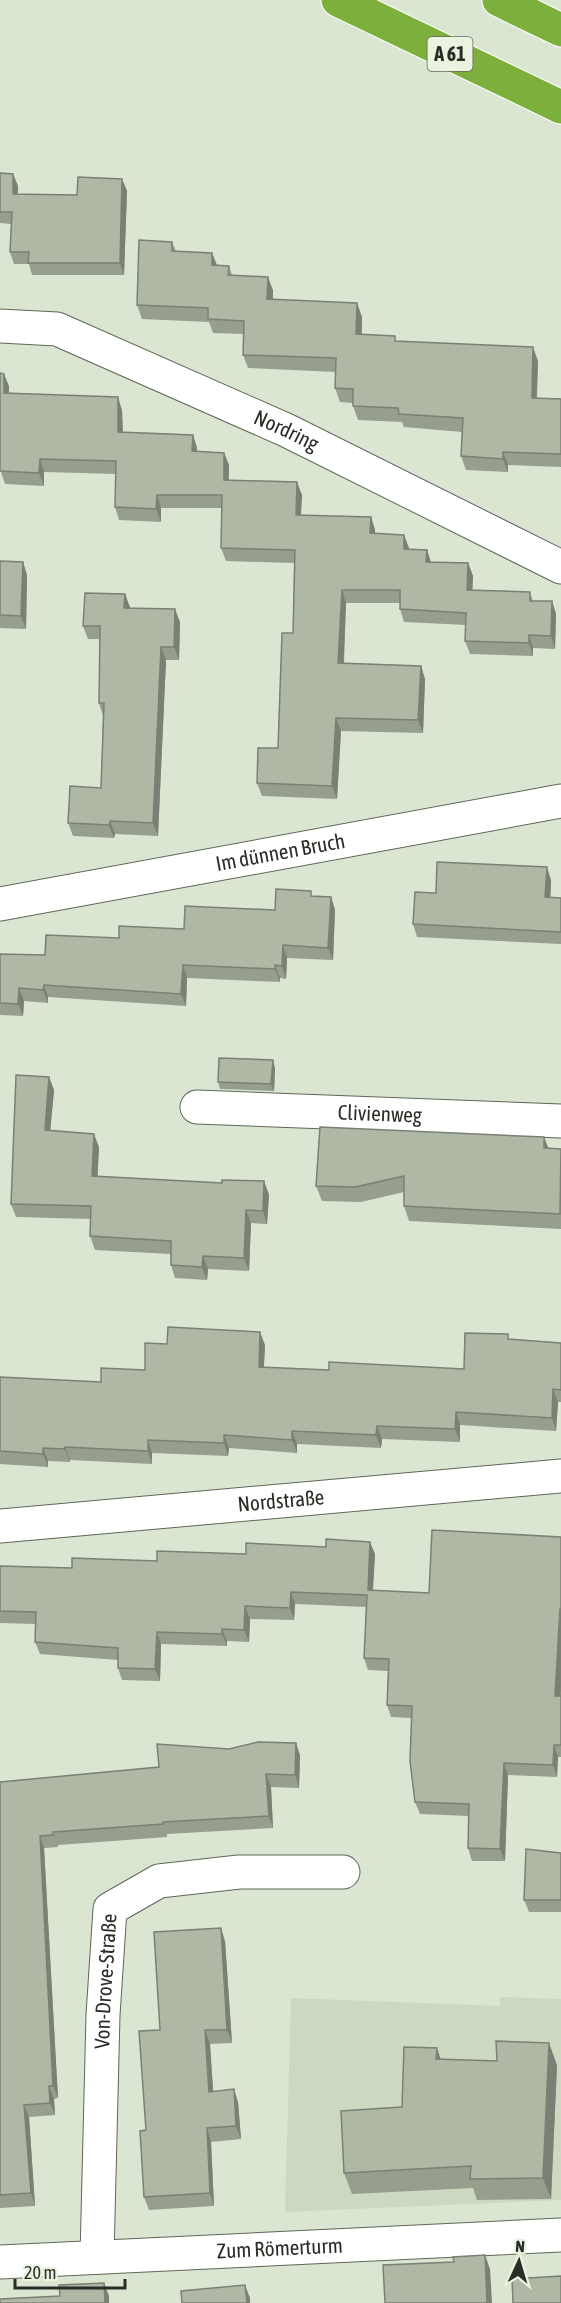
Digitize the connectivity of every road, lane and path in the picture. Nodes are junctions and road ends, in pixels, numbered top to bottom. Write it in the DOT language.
graph roads {
  1 [pos="338,0"];
  2 [pos="499,0"];
  3 [pos="561,30"];
  4 [pos="561,107"];
  5 [pos="0,326"];
  6 [pos="561,567"];
  7 [pos="561,801"];
  8 [pos="0,904"];
  9 [pos="197,1107"];
  10 [pos="561,1121"];
  11 [pos="561,1476"];
  12 [pos="0,1526"];
  13 [pos="343,1872"];
  14 [pos="561,2235"];
  15 [pos="97,2257"];
  16 [pos="0,2262"];
  1 -- 4 [label="highway, A 61"];
  2 -- 3 [label="highway"];
  5 -- 6 [label="street, Nordring"];
  7 -- 8 [label="street, Im dünnen Bruch"];
  9 -- 10 [label="street, Clivienweg"];
  11 -- 12 [label="street, Nordstraße"];
  13 -- 15 [label="street, Von-Drove-Straße"];
  14 -- 15 [label="street, Zum Römerturm"];
  15 -- 16 [label="street, Zum Römerturm"];
}
